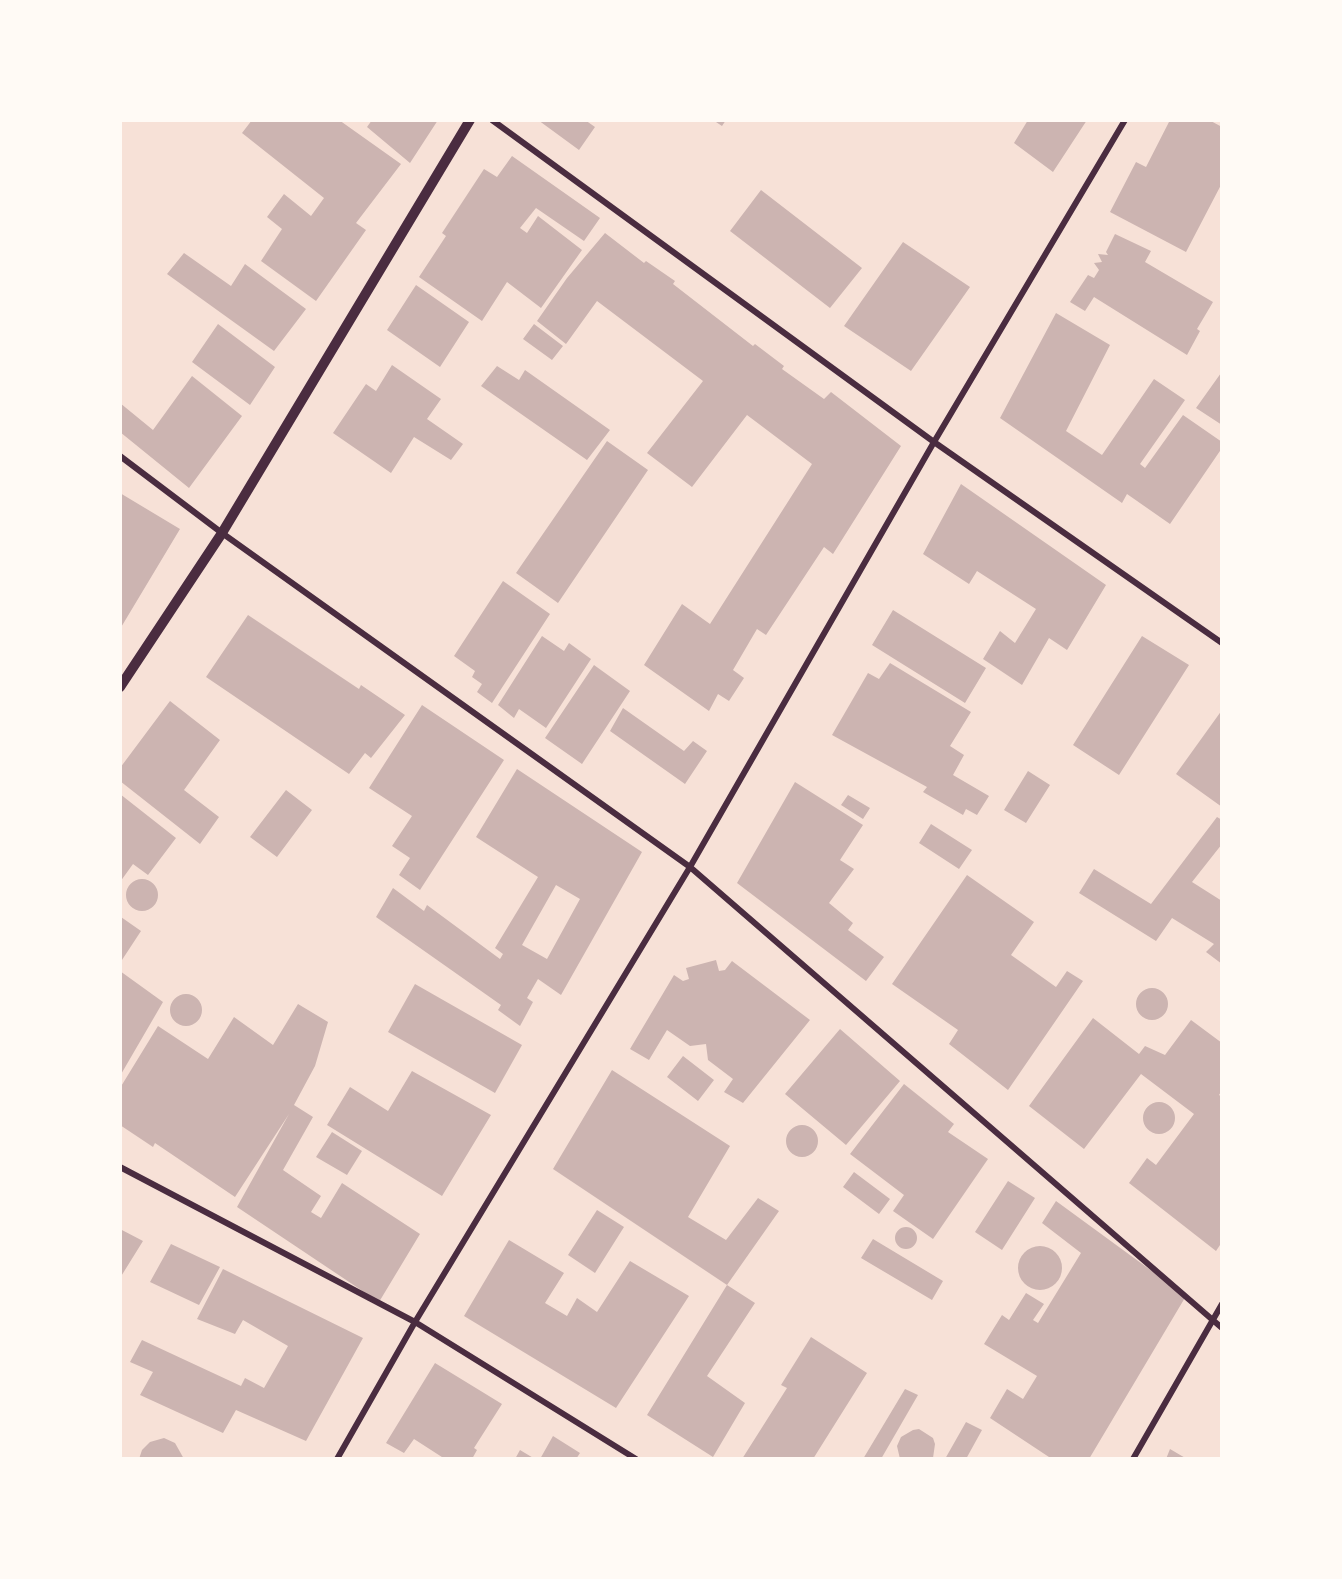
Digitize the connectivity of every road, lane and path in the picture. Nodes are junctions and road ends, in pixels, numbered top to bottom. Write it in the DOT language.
graph roads {
  1 [pos="471,120"];
  2 [pos="492,120"];
  3 [pos="1125,120"];
  4 [pos="934,442"];
  5 [pos="120,456"];
  6 [pos="222,533"];
  7 [pos="1222,643"];
  8 [pos="120,687"];
  9 [pos="690,867"];
  10 [pos="120,1167"];
  11 [pos="1222,1304"];
  12 [pos="1214,1321"];
  13 [pos="415,1322"];
  14 [pos="1222,1328"];
  15 [pos="337,1459"];
  16 [pos="636,1459"];
  17 [pos="1133,1459"];
  1 -- 6 [label="street"];
  2 -- 4 [label="street"];
  3 -- 4 [label="street"];
  4 -- 7 [label="street"];
  4 -- 9 [label="street"];
  5 -- 6 [label="street"];
  6 -- 8 [label="street"];
  6 -- 9 [label="street"];
  9 -- 12 [label="street"];
  9 -- 13 [label="street"];
  10 -- 13 [label="street"];
  11 -- 12 [label="street"];
  12 -- 14 [label="street"];
  12 -- 17 [label="street"];
  13 -- 15 [label="street"];
  13 -- 16 [label="street"];
}
